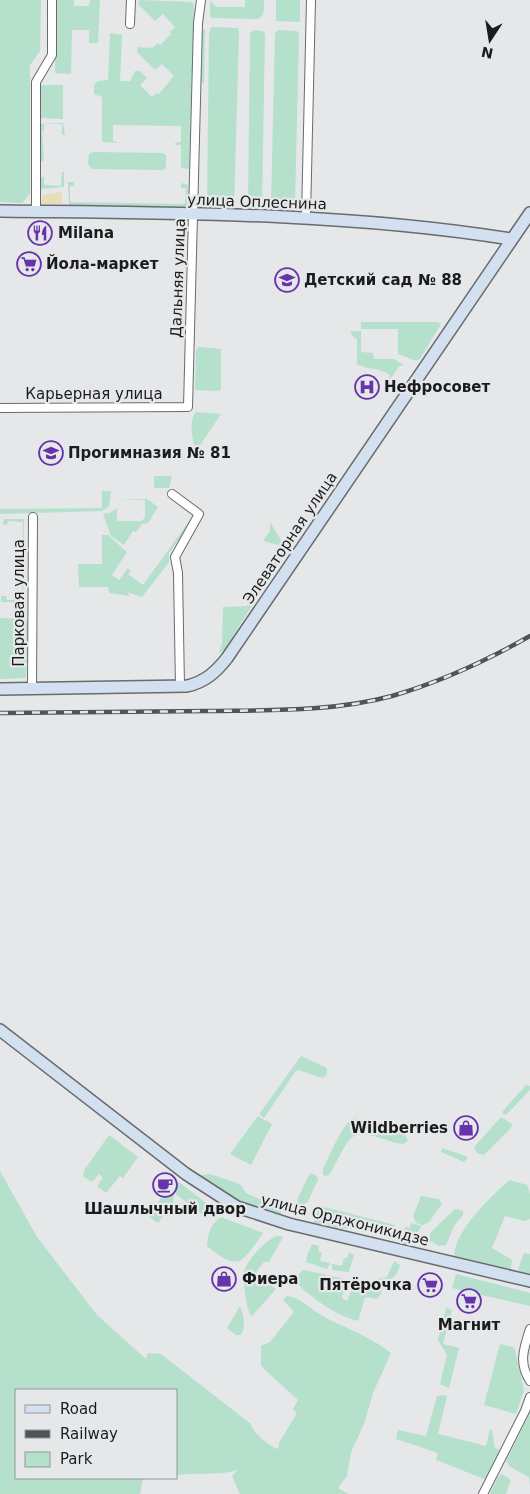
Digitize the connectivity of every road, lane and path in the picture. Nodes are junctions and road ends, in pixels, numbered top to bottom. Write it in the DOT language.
graph roads {
  1 [pos="52,0"];
  2 [pos="131,0"];
  3 [pos="201,0"];
  4 [pos="311,0"];
  5 [pos="130,24"];
  6 [pos="0,211"];
  7 [pos="36,212"];
  8 [pos="530,212"];
  9 [pos="193,214"];
  10 [pos="306,217"];
  11 [pos="512,240"];
  12 [pos="188,407"];
  13 [pos="0,408"];
  14 [pos="172,494"];
  15 [pos="33,517"];
  16 [pos="180,687"];
  17 [pos="0,689"];
  18 [pos="32,689"];
  19 [pos="0,1030"];
  20 [pos="530,1280"];
  21 [pos="530,1329"];
  22 [pos="530,1381"];
  23 [pos="530,1397"];
  24 [pos="483,1494"];
  1 -- 7 [label="street"];
  2 -- 5 [label="street"];
  3 -- 9 [label="street, Дальняя улица"];
  4 -- 10 [label="street"];
  6 -- 7 [label="main road, улица Оплеснина"];
  7 -- 9 [label="main road, улица Оплеснина"];
  8 -- 11 [label="main road, Элеваторная улица"];
  9 -- 10 [label="main road, улица Оплеснина"];
  9 -- 12 [label="street, Дальняя улица"];
  10 -- 11 [label="main road, улица Оплеснина"];
  11 -- 16 [label="main road, Элеваторная улица"];
  12 -- 13 [label="street, Карьерная улица"];
  14 -- 16 [label="street"];
  15 -- 18 [label="street, Парковая улица"];
  16 -- 18 [label="main road, Элеваторная улица"];
  17 -- 18 [label="main road, Элеваторная улица"];
  19 -- 20 [label="main road, улица Орджоникидзе"];
  21 -- 22 [label="street"];
  23 -- 24 [label="street"];
}
